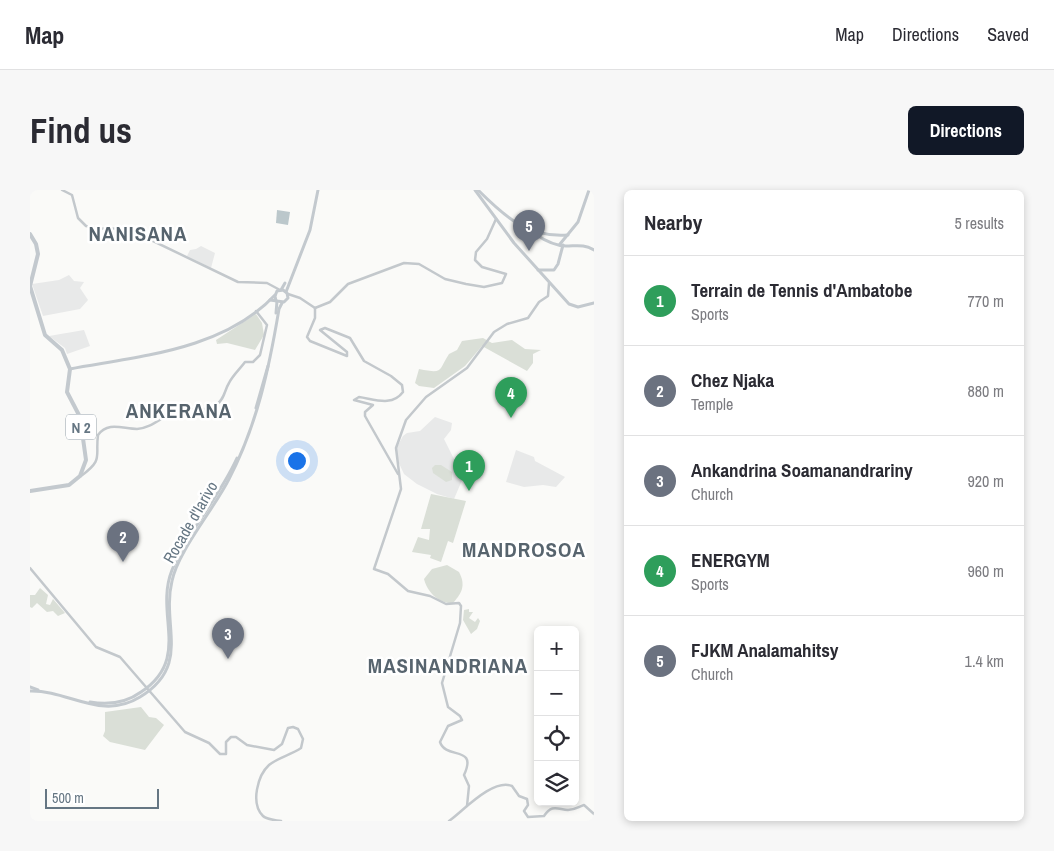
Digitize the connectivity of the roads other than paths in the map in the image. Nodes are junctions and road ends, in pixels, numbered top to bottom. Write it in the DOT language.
graph roads {
  1 [pos="62,190"];
  2 [pos="317,190"];
  3 [pos="589,190"];
  4 [pos="477,191"];
  5 [pos="483,198"];
  6 [pos="496,219"];
  7 [pos="533,232"];
  8 [pos="30,234"];
  9 [pos="568,235"];
  10 [pos="561,245"];
  11 [pos="594,250"];
  12 [pos="538,270"];
  13 [pos="549,283"];
  14 [pos="273,288"];
  15 [pos="281,290"];
  16 [pos="286,293"];
  17 [pos="275,294"];
  18 [pos="294,297"];
  19 [pos="287,299"];
  20 [pos="270,300"];
  21 [pos="276,301"];
  22 [pos="282,303"];
  23 [pos="594,303"];
  24 [pos="260,308"];
  25 [pos="315,308"];
  26 [pos="255,311"];
  27 [pos="262,316"];
  28 [pos="70,369"];
  29 [pos="398,471"];
  30 [pos="80,476"];
  31 [pos="30,491"];
  32 [pos="30,568"];
  33 [pos="30,688"];
  34 [pos="30,692"];
  35 [pos="467,806"];
  36 [pos="594,814"];
  37 [pos="539,819"];
  38 [pos="451,820"];
  39 [pos="281,821"];
  1 -- 14 [label="street"];
  2 -- 15 [label="main road"];
  2 -- 16 [label="main road"];
  3 -- 9 [label="main road"];
  4 -- 5 [label="main road"];
  5 -- 6 [label="main road"];
  5 -- 7 [label="main road"];
  6 -- 12 [label="main road"];
  6 -- 25 [label="street"];
  7 -- 9 [label="main road"];
  7 -- 10 [label="main road"];
  8 -- 28 [label="main road"];
  9 -- 10 [label="main road"];
  10 -- 11 [label="main road"];
  10 -- 12 [label="main road"];
  12 -- 13 [label="main road"];
  13 -- 23 [label="main road"];
  13 -- 29 [label="street"];
  14 -- 15 [label="street"];
  14 -- 17 [label="street"];
  15 -- 16 [label="main road"];
  15 -- 17 [label="main road"];
  16 -- 18 [label="street"];
  16 -- 19 [label="main road"];
  17 -- 20 [label="main road"];
  17 -- 21 [label="main road"];
  18 -- 19 [label="street"];
  18 -- 25 [label="street"];
  19 -- 22 [label="main road"];
  20 -- 21 [label="main road"];
  20 -- 24 [label="main road"];
  21 -- 22 [label="main road"];
  21 -- 33 [label="main road, Rocade d'Iarivo"];
  22 -- 34 [label="main road, Rocade d'Iarivo"];
  24 -- 26 [label="main road"];
  24 -- 27 [label="street"];
  25 -- 29 [label="street"];
  26 -- 27 [label="street"];
  26 -- 28 [label="main road"];
  27 -- 30 [label="street"];
  28 -- 30 [label="main road, N 2"];
  29 -- 35 [label="street"];
  30 -- 31 [label="main road"];
  32 -- 39 [label="street"];
  35 -- 37 [label="street"];
  35 -- 38 [label="street"];
  36 -- 37 [label="street"];
}
